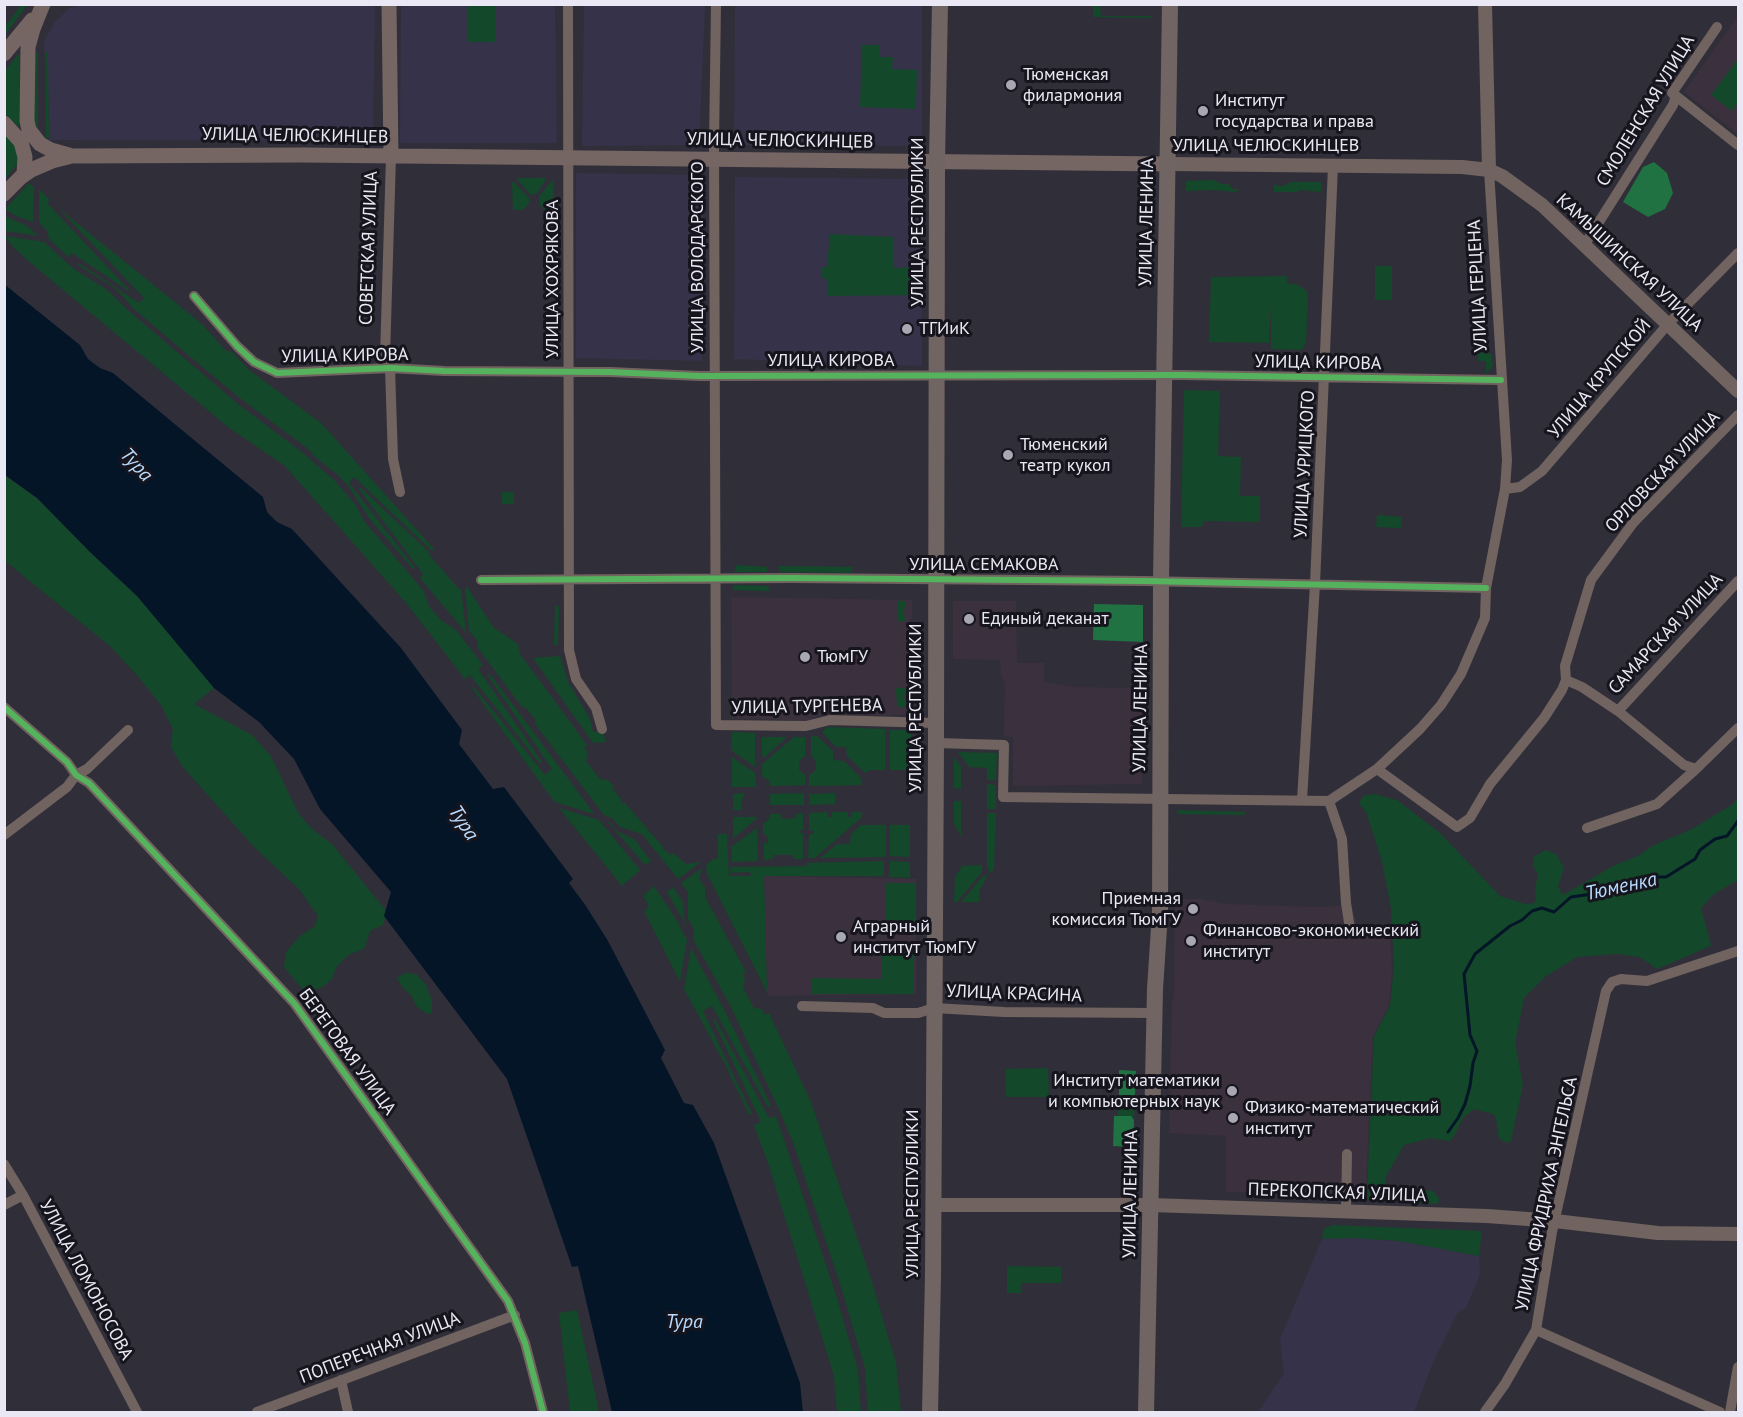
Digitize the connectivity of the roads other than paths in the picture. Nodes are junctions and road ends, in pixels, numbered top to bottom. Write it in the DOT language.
graph roads {
  1 [pos="389,4"];
  2 [pos="568,4"];
  3 [pos="717,4"];
  4 [pos="940,4"];
  5 [pos="1170,4"];
  6 [pos="1485,4"];
  7 [pos="44,5"];
  8 [pos="1717,27"];
  9 [pos="4,54"];
  10 [pos="1676,96"];
  11 [pos="4,123"];
  12 [pos="1738,145"];
  13 [pos="72,156"];
  14 [pos="391,157"];
  15 [pos="568,159"];
  16 [pos="715,160"];
  17 [pos="937,162"];
  18 [pos="1168,164"];
  19 [pos="1333,166"];
  20 [pos="1489,170"];
  21 [pos="23,175"];
  22 [pos="4,194"];
  23 [pos="1585,244"];
  24 [pos="1738,253"];
  25 [pos="194,296"];
  26 [pos="1668,324"];
  27 [pos="390,368"];
  28 [pos="568,371"];
  29 [pos="937,375"];
  30 [pos="1165,375"];
  31 [pos="715,376"];
  32 [pos="1324,377"];
  33 [pos="1501,380"];
  34 [pos="1738,391"];
  35 [pos="1738,415"];
  36 [pos="1505,489"];
  37 [pos="400,492"];
  38 [pos="716,578"];
  39 [pos="569,579"];
  40 [pos="481,580"];
  41 [pos="936,580"];
  42 [pos="1161,581"];
  43 [pos="1738,581"];
  44 [pos="1315,584"];
  45 [pos="1486,588"];
  46 [pos="1566,681"];
  47 [pos="4,707"];
  48 [pos="1618,711"];
  49 [pos="935,723"];
  50 [pos="716,725"];
  51 [pos="1738,728"];
  52 [pos="602,729"];
  53 [pos="128,730"];
  54 [pos="936,743"];
  55 [pos="1377,769"];
  56 [pos="1696,769"];
  57 [pos="76,775"];
  58 [pos="1159,800"];
  59 [pos="1302,800"];
  60 [pos="1329,801"];
  61 [pos="1587,828"];
  62 [pos="4,835"];
  63 [pos="1350,929"];
  64 [pos="1738,951"];
  65 [pos="802,1006"];
  66 [pos="934,1008"];
  67 [pos="1154,1013"];
  68 [pos="1347,1154"];
  69 [pos="4,1164"];
  70 [pos="23,1195"];
  71 [pos="4,1205"];
  72 [pos="933,1205"];
  73 [pos="1150,1205"];
  74 [pos="1346,1212"];
  75 [pos="1555,1221"];
  76 [pos="1738,1234"];
  77 [pos="515,1315"];
  78 [pos="1536,1330"];
  79 [pos="1738,1367"];
  80 [pos="341,1380"];
  81 [pos="137,1413"];
  82 [pos="257,1413"];
  83 [pos="348,1413"];
  84 [pos="543,1413"];
  85 [pos="930,1413"];
  86 [pos="1146,1413"];
  87 [pos="1485,1413"];
  88 [pos="1720,1413"];
  89 [pos="1730,1413"];
  1 -- 14 [label="main road, СОВЕТСКАЯ УЛИЦА"];
  2 -- 15 [label="street, УЛИЦА ХОХРЯКОВА"];
  3 -- 16 [label="street, УЛИЦА ВОЛОДАРСКОГО"];
  4 -- 17 [label="main road, УЛИЦА РЕСПУБЛИКИ"];
  5 -- 18 [label="main road, УЛИЦА ЛЕНИНА"];
  6 -- 20 [label="street, УЛИЦА ГЕРЦЕНА"];
  7 -- 9 [label="main road"];
  7 -- 13 [label="main road"];
  8 -- 10 [label="street, СМОЛЕНСКАЯ УЛИЦА"];
  10 -- 12 [label="street"];
  10 -- 23 [label="street, СМОЛЕНСКАЯ УЛИЦА"];
  11 -- 21 [label="main road"];
  13 -- 14 [label="main road, УЛИЦА ЧЕЛЮСКИНЦЕВ"];
  13 -- 21 [label="main road"];
  14 -- 15 [label="main road, УЛИЦА ЧЕЛЮСКИНЦЕВ"];
  14 -- 27 [label="street, СОВЕТСКАЯ УЛИЦА"];
  15 -- 16 [label="main road, УЛИЦА ЧЕЛЮСКИНЦЕВ"];
  15 -- 28 [label="street, УЛИЦА ХОХРЯКОВА"];
  16 -- 17 [label="main road, УЛИЦА ЧЕЛЮСКИНЦЕВ"];
  16 -- 31 [label="street, УЛИЦА ВОЛОДАРСКОГО"];
  17 -- 18 [label="main road, УЛИЦА ЧЕЛЮСКИНЦЕВ"];
  17 -- 29 [label="main road, УЛИЦА РЕСПУБЛИКИ"];
  18 -- 19 [label="street, УЛИЦА ЧЕЛЮСКИНЦЕВ"];
  18 -- 30 [label="main road, УЛИЦА ЛЕНИНА"];
  19 -- 20 [label="street, УЛИЦА ЧЕЛЮСКИНЦЕВ"];
  19 -- 32 [label="street, УЛИЦА УРИЦКОГО"];
  20 -- 23 [label="street, КАМЫШИНСКАЯ УЛИЦА"];
  20 -- 33 [label="street, УЛИЦА ГЕРЦЕНА"];
  21 -- 22 [label="main road"];
  23 -- 26 [label="street, КАМЫШИНСКАЯ УЛИЦА"];
  24 -- 26 [label="street, УЛИЦА КРУПСКОЙ"];
  25 -- 27 [label="street, УЛИЦА КИРОВА"];
  26 -- 34 [label="street, КАМЫШИНСКАЯ УЛИЦА"];
  26 -- 36 [label="street, УЛИЦА КРУПСКОЙ"];
  27 -- 28 [label="street, УЛИЦА КИРОВА"];
  27 -- 37 [label="street, СОВЕТСКАЯ УЛИЦА"];
  28 -- 31 [label="street, УЛИЦА КИРОВА"];
  28 -- 39 [label="street, УЛИЦА ХОХРЯКОВА"];
  29 -- 30 [label="street, УЛИЦА КИРОВА"];
  29 -- 31 [label="street, УЛИЦА КИРОВА"];
  29 -- 41 [label="main road, УЛИЦА РЕСПУБЛИКИ"];
  30 -- 32 [label="street, УЛИЦА КИРОВА"];
  30 -- 42 [label="main road, УЛИЦА ЛЕНИНА"];
  31 -- 38 [label="street, УЛИЦА ВОЛОДАРСКОГО"];
  32 -- 33 [label="street, УЛИЦА КИРОВА"];
  32 -- 44 [label="street, УЛИЦА УРИЦКОГО"];
  33 -- 36 [label="street, УЛИЦА ГЕРЦЕНА"];
  35 -- 46 [label="street, ОРЛОВСКАЯ УЛИЦА"];
  36 -- 45 [label="street, УЛИЦА ГЕРЦЕНА"];
  38 -- 39 [label="street, УЛИЦА СЕМАКОВА"];
  38 -- 41 [label="street, УЛИЦА СЕМАКОВА"];
  38 -- 50 [label="street, УЛИЦА ВОЛОДАРСКОГО"];
  39 -- 40 [label="street, УЛИЦА СЕМАКОВА"];
  39 -- 52 [label="street, УЛИЦА ХОХРЯКОВА"];
  41 -- 42 [label="street, УЛИЦА СЕМАКОВА"];
  41 -- 49 [label="main road, УЛИЦА РЕСПУБЛИКИ"];
  42 -- 44 [label="street, УЛИЦА СЕМАКОВА"];
  42 -- 58 [label="main road, УЛИЦА ЛЕНИНА"];
  43 -- 48 [label="street, САМАРСКАЯ УЛИЦА"];
  44 -- 45 [label="street, УЛИЦА СЕМАКОВА"];
  44 -- 59 [label="street, УЛИЦА УРИЦКОГО"];
  45 -- 55 [label="street, УЛИЦА ГЕРЦЕНА"];
  46 -- 48 [label="street"];
  46 -- 55 [label="street, ОРЛОВСКАЯ УЛИЦА"];
  47 -- 57 [label="street, БЕРЕГОВАЯ УЛИЦА"];
  48 -- 56 [label="street"];
  49 -- 50 [label="street, УЛИЦА ТУРГЕНЕВА"];
  49 -- 54 [label="main road, УЛИЦА РЕСПУБЛИКИ"];
  51 -- 56 [label="street"];
  53 -- 57 [label="street"];
  54 -- 58 [label="street"];
  54 -- 66 [label="main road, УЛИЦА РЕСПУБЛИКИ"];
  55 -- 60 [label="street, УЛИЦА ГЕРЦЕНА"];
  56 -- 61 [label="street"];
  57 -- 62 [label="street"];
  57 -- 77 [label="street, БЕРЕГОВАЯ УЛИЦА"];
  58 -- 59 [label="street"];
  58 -- 67 [label="main road, УЛИЦА ЛЕНИНА"];
  59 -- 60 [label="street"];
  60 -- 63 [label="street"];
  64 -- 75 [label="street, УЛИЦА ФРИДРИХА ЭНГЕЛЬСА"];
  65 -- 66 [label="street, УЛИЦА КРАСИНА"];
  66 -- 67 [label="street, УЛИЦА КРАСИНА"];
  66 -- 72 [label="main road, УЛИЦА РЕСПУБЛИКИ"];
  67 -- 73 [label="main road, УЛИЦА ЛЕНИНА"];
  68 -- 74 [label="street"];
  69 -- 70 [label="street, УЛИЦА ЛОМОНОСОВА"];
  70 -- 71 [label="street"];
  70 -- 81 [label="street, УЛИЦА ЛОМОНОСОВА"];
  72 -- 73 [label="street, ПЕРЕКОПСКАЯ УЛИЦА"];
  72 -- 85 [label="main road, УЛИЦА РЕСПУБЛИКИ"];
  73 -- 74 [label="street, ПЕРЕКОПСКАЯ УЛИЦА"];
  73 -- 86 [label="main road, УЛИЦА ЛЕНИНА"];
  74 -- 75 [label="street, ПЕРЕКОПСКАЯ УЛИЦА"];
  75 -- 76 [label="street, ПЕРЕКОПСКАЯ УЛИЦА"];
  75 -- 78 [label="street, УЛИЦА ФРИДРИХА ЭНГЕЛЬСА"];
  77 -- 80 [label="street, ПОПЕРЕЧНАЯ УЛИЦА"];
  77 -- 84 [label="street, БЕРЕГОВАЯ УЛИЦА"];
  78 -- 87 [label="street, УЛИЦА ФРИДРИХА ЭНГЕЛЬСА"];
  78 -- 88 [label="street"];
  79 -- 89 [label="street"];
  80 -- 82 [label="street, ПОПЕРЕЧНАЯ УЛИЦА"];
  80 -- 83 [label="street"];
}
